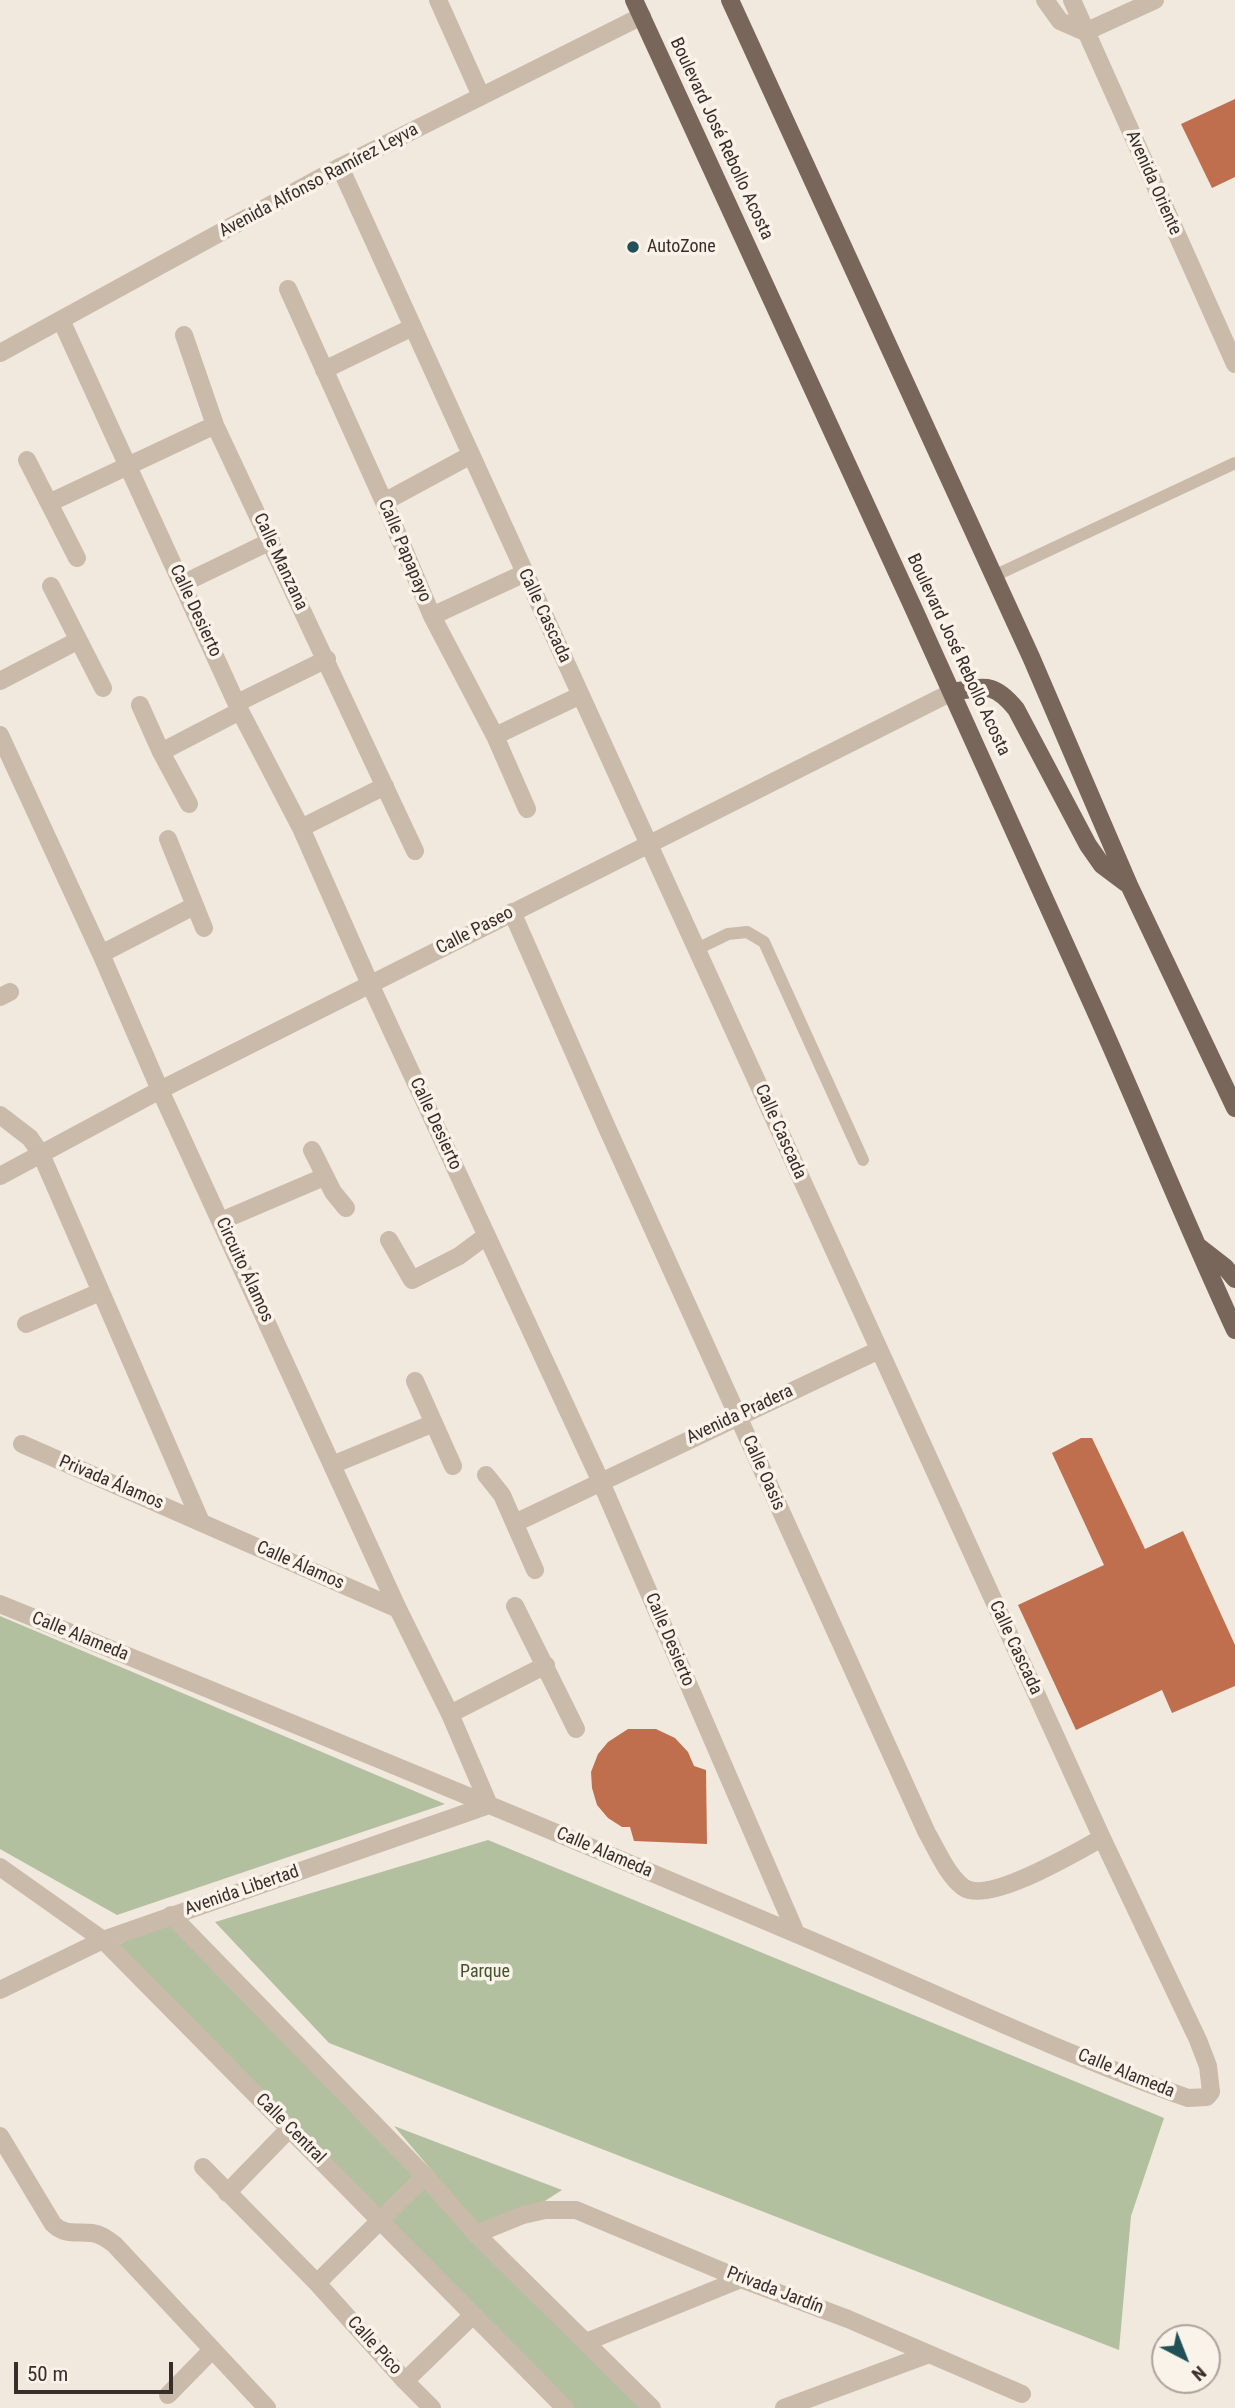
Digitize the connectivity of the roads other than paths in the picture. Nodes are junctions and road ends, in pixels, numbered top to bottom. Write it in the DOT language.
graph roads {
  1 [pos="438,0"];
  2 [pos="730,0"];
  3 [pos="1045,0"];
  4 [pos="1072,0"];
  5 [pos="1156,0"];
  6 [pos="638,8"];
  7 [pos="1084,32"];
  8 [pos="481,96"];
  9 [pos="340,167"];
  10 [pos="288,289"];
  11 [pos="61,320"];
  12 [pos="413,327"];
  13 [pos="184,335"];
  14 [pos="0,353"];
  15 [pos="1233,354"];
  16 [pos="324,370"];
  17 [pos="215,425"];
  18 [pos="471,454"];
  19 [pos="27,460"];
  20 [pos="1235,463"];
  21 [pos="127,466"];
  22 [pos="384,502"];
  23 [pos="49,503"];
  24 [pos="271,541"];
  25 [pos="77,558"];
  26 [pos="524,573"];
  27 [pos="994,576"];
  28 [pos="182,583"];
  29 [pos="51,586"];
  30 [pos="432,616"];
  31 [pos="77,641"];
  32 [pos="327,659"];
  33 [pos="0,681"];
  34 [pos="103,688"];
  35 [pos="952,692"];
  36 [pos="581,695"];
  37 [pos="141,705"];
  38 [pos="239,707"];
  39 [pos="0,735"];
  40 [pos="495,736"];
  41 [pos="161,752"];
  42 [pos="385,786"];
  43 [pos="189,804"];
  44 [pos="527,809"];
  45 [pos="302,828"];
  46 [pos="168,839"];
  47 [pos="649,846"];
  48 [pos="415,851"];
  49 [pos="1129,885"];
  50 [pos="194,906"];
  51 [pos="512,912"];
  52 [pos="204,928"];
  53 [pos="697,949"];
  54 [pos="102,954"];
  55 [pos="370,984"];
  56 [pos="160,1090"];
  57 [pos="1235,1108"];
  58 [pos="0,1115"];
  59 [pos="312,1150"];
  60 [pos="41,1154"];
  61 [pos="863,1160"];
  62 [pos="0,1176"];
  63 [pos="324,1177"];
  64 [pos="346,1208"];
  65 [pos="221,1221"];
  66 [pos="486,1236"];
  67 [pos="389,1240"];
  68 [pos="1195,1244"];
  69 [pos="1235,1279"];
  70 [pos="100,1293"];
  71 [pos="26,1324"];
  72 [pos="1235,1330"];
  73 [pos="879,1350"];
  74 [pos="415,1381"];
  75 [pos="737,1416"];
  76 [pos="434,1423"];
  77 [pos="22,1444"];
  78 [pos="332,1465"];
  79 [pos="453,1466"];
  80 [pos="486,1475"];
  81 [pos="601,1482"];
  82 [pos="201,1522"];
  83 [pos="515,1523"];
  84 [pos="535,1570"];
  85 [pos="0,1604"];
  86 [pos="515,1606"];
  87 [pos="398,1609"];
  88 [pos="546,1665"];
  89 [pos="450,1714"];
  90 [pos="576,1729"];
  91 [pos="489,1805"];
  92 [pos="1102,1838"];
  93 [pos="0,1867"];
  94 [pos="171,1915"];
  95 [pos="796,1934"];
  96 [pos="103,1940"];
  97 [pos="0,1990"];
  98 [pos="1207,2097"];
  99 [pos="289,2129"];
  100 [pos="0,2136"];
  101 [pos="203,2167"];
  102 [pos="425,2176"];
  103 [pos="227,2193"];
  104 [pos="381,2221"];
  105 [pos="476,2234"];
  106 [pos="741,2279"];
  107 [pos="317,2283"];
  108 [pos="473,2315"];
  109 [pos="586,2342"];
  110 [pos="212,2350"];
  111 [pos="929,2354"];
  112 [pos="405,2381"];
  113 [pos="1022,2394"];
  114 [pos="168,2395"];
  115 [pos="267,2408"];
  116 [pos="432,2408"];
  117 [pos="565,2408"];
  118 [pos="652,2408"];
  119 [pos="784,2408"];
  1 -- 8 [label="street"];
  2 -- 27 [label="main road"];
  3 -- 7 [label="street"];
  4 -- 7 [label="street, Avenida Oriente"];
  5 -- 7 [label="street"];
  6 -- 8 [label="street, Avenida Alfonso Ramírez Leyva"];
  6 -- 35 [label="main road, Boulevard José Rebollo Acosta"];
  7 -- 15 [label="street, Avenida Oriente"];
  8 -- 9 [label="street, Avenida Alfonso Ramírez Leyva"];
  9 -- 11 [label="street, Avenida Alfonso Ramírez Leyva"];
  9 -- 12 [label="street, Calle Cascada"];
  10 -- 16 [label="street, Calle Papapayo"];
  11 -- 14 [label="street, Avenida Alfonso Ramírez Leyva"];
  11 -- 21 [label="street, Calle Desierto"];
  12 -- 16 [label="street"];
  12 -- 18 [label="street, Calle Cascada"];
  13 -- 17 [label="street, Calle Manzana"];
  16 -- 22 [label="street, Calle Papapayo"];
  17 -- 21 [label="street"];
  17 -- 24 [label="street, Calle Manzana"];
  18 -- 22 [label="street"];
  18 -- 26 [label="street, Calle Cascada"];
  19 -- 23 [label="street"];
  20 -- 27 [label="lane"];
  21 -- 23 [label="street"];
  21 -- 28 [label="street, Calle Desierto"];
  22 -- 30 [label="street, Calle Papapayo"];
  23 -- 25 [label="street"];
  24 -- 28 [label="street"];
  24 -- 32 [label="street, Calle Manzana"];
  26 -- 30 [label="street"];
  26 -- 36 [label="street, Calle Cascada"];
  27 -- 49 [label="main road"];
  28 -- 38 [label="street, Calle Desierto"];
  29 -- 31 [label="street"];
  30 -- 40 [label="street, Calle Papapayo"];
  31 -- 33 [label="street"];
  31 -- 34 [label="street"];
  32 -- 38 [label="street"];
  32 -- 42 [label="street, Calle Manzana"];
  35 -- 47 [label="street, Calle Paseo"];
  35 -- 49 [label="main road"];
  35 -- 68 [label="main road, Boulevard José Rebollo Acosta"];
  36 -- 40 [label="street"];
  36 -- 47 [label="street, Calle Cascada"];
  37 -- 41 [label="street"];
  38 -- 41 [label="street"];
  38 -- 45 [label="street, Calle Desierto"];
  39 -- 54 [label="street, Circuito Álamos"];
  40 -- 44 [label="street, Calle Papapayo"];
  41 -- 43 [label="street"];
  42 -- 45 [label="street"];
  42 -- 48 [label="street, Calle Manzana"];
  45 -- 55 [label="street, Calle Desierto"];
  46 -- 50 [label="street"];
  47 -- 51 [label="street, Calle Paseo"];
  47 -- 53 [label="street, Calle Cascada"];
  49 -- 57 [label="main road"];
  50 -- 52 [label="street"];
  50 -- 54 [label="street"];
  51 -- 55 [label="street, Calle Paseo"];
  51 -- 75 [label="street, Calle Oasis"];
  53 -- 61 [label="lane"];
  53 -- 73 [label="street, Calle Cascada"];
  54 -- 56 [label="street, Circuito Álamos"];
  55 -- 56 [label="street, Calle Paseo"];
  55 -- 66 [label="street, Calle Desierto"];
  56 -- 60 [label="street, Calle Paseo"];
  56 -- 65 [label="street, Circuito Álamos"];
  58 -- 60 [label="street"];
  59 -- 63 [label="street"];
  60 -- 62 [label="street, Calle Paseo"];
  60 -- 70 [label="street"];
  63 -- 64 [label="street"];
  63 -- 65 [label="street"];
  65 -- 78 [label="street, Circuito Álamos"];
  66 -- 67 [label="street"];
  66 -- 81 [label="street, Calle Desierto"];
  68 -- 69 [label="main road"];
  68 -- 72 [label="main road, Boulevard José Rebollo Acosta"];
  70 -- 71 [label="street"];
  70 -- 82 [label="street"];
  73 -- 75 [label="street, Avenida Pradera"];
  73 -- 92 [label="street, Calle Cascada"];
  74 -- 76 [label="street"];
  75 -- 81 [label="street, Avenida Pradera"];
  75 -- 92 [label="street, Calle Oasis"];
  76 -- 78 [label="street"];
  76 -- 79 [label="street"];
  77 -- 82 [label="street, Privada Álamos"];
  78 -- 87 [label="street, Circuito Álamos"];
  80 -- 83 [label="street"];
  81 -- 83 [label="street, Avenida Pradera"];
  81 -- 95 [label="street, Calle Desierto"];
  82 -- 87 [label="street, Calle Álamos"];
  83 -- 84 [label="street"];
  85 -- 91 [label="street, Calle Alameda"];
  86 -- 88 [label="street"];
  87 -- 89 [label="street, Circuito Álamos"];
  88 -- 89 [label="street"];
  88 -- 90 [label="street"];
  89 -- 91 [label="street, Circuito Álamos"];
  91 -- 94 [label="street, Avenida Libertad"];
  91 -- 95 [label="street, Calle Alameda"];
  92 -- 98 [label="street, Calle Cascada"];
  93 -- 96 [label="street, Calle Central"];
  94 -- 96 [label="street, Avenida Libertad"];
  94 -- 102 [label="street"];
  95 -- 98 [label="street, Calle Alameda"];
  96 -- 97 [label="street, Avenida Libertad"];
  96 -- 99 [label="street, Calle Central"];
  99 -- 103 [label="street"];
  99 -- 104 [label="street, Calle Central"];
  100 -- 110 [label="street"];
  101 -- 103 [label="street, Calle Pico"];
  102 -- 104 [label="street"];
  102 -- 105 [label="street"];
  103 -- 107 [label="street, Calle Pico"];
  104 -- 107 [label="street"];
  104 -- 108 [label="street, Calle Central"];
  105 -- 106 [label="street, Privada Jardín"];
  105 -- 109 [label="street"];
  106 -- 109 [label="street"];
  106 -- 111 [label="street, Privada Jardín"];
  107 -- 112 [label="street, Calle Pico"];
  108 -- 112 [label="street"];
  108 -- 117 [label="street, Calle Central"];
  109 -- 118 [label="street"];
  110 -- 114 [label="street"];
  110 -- 115 [label="street"];
  111 -- 113 [label="street, Privada Jardín"];
  111 -- 119 [label="street"];
  112 -- 116 [label="street, Calle Pico"];
}
